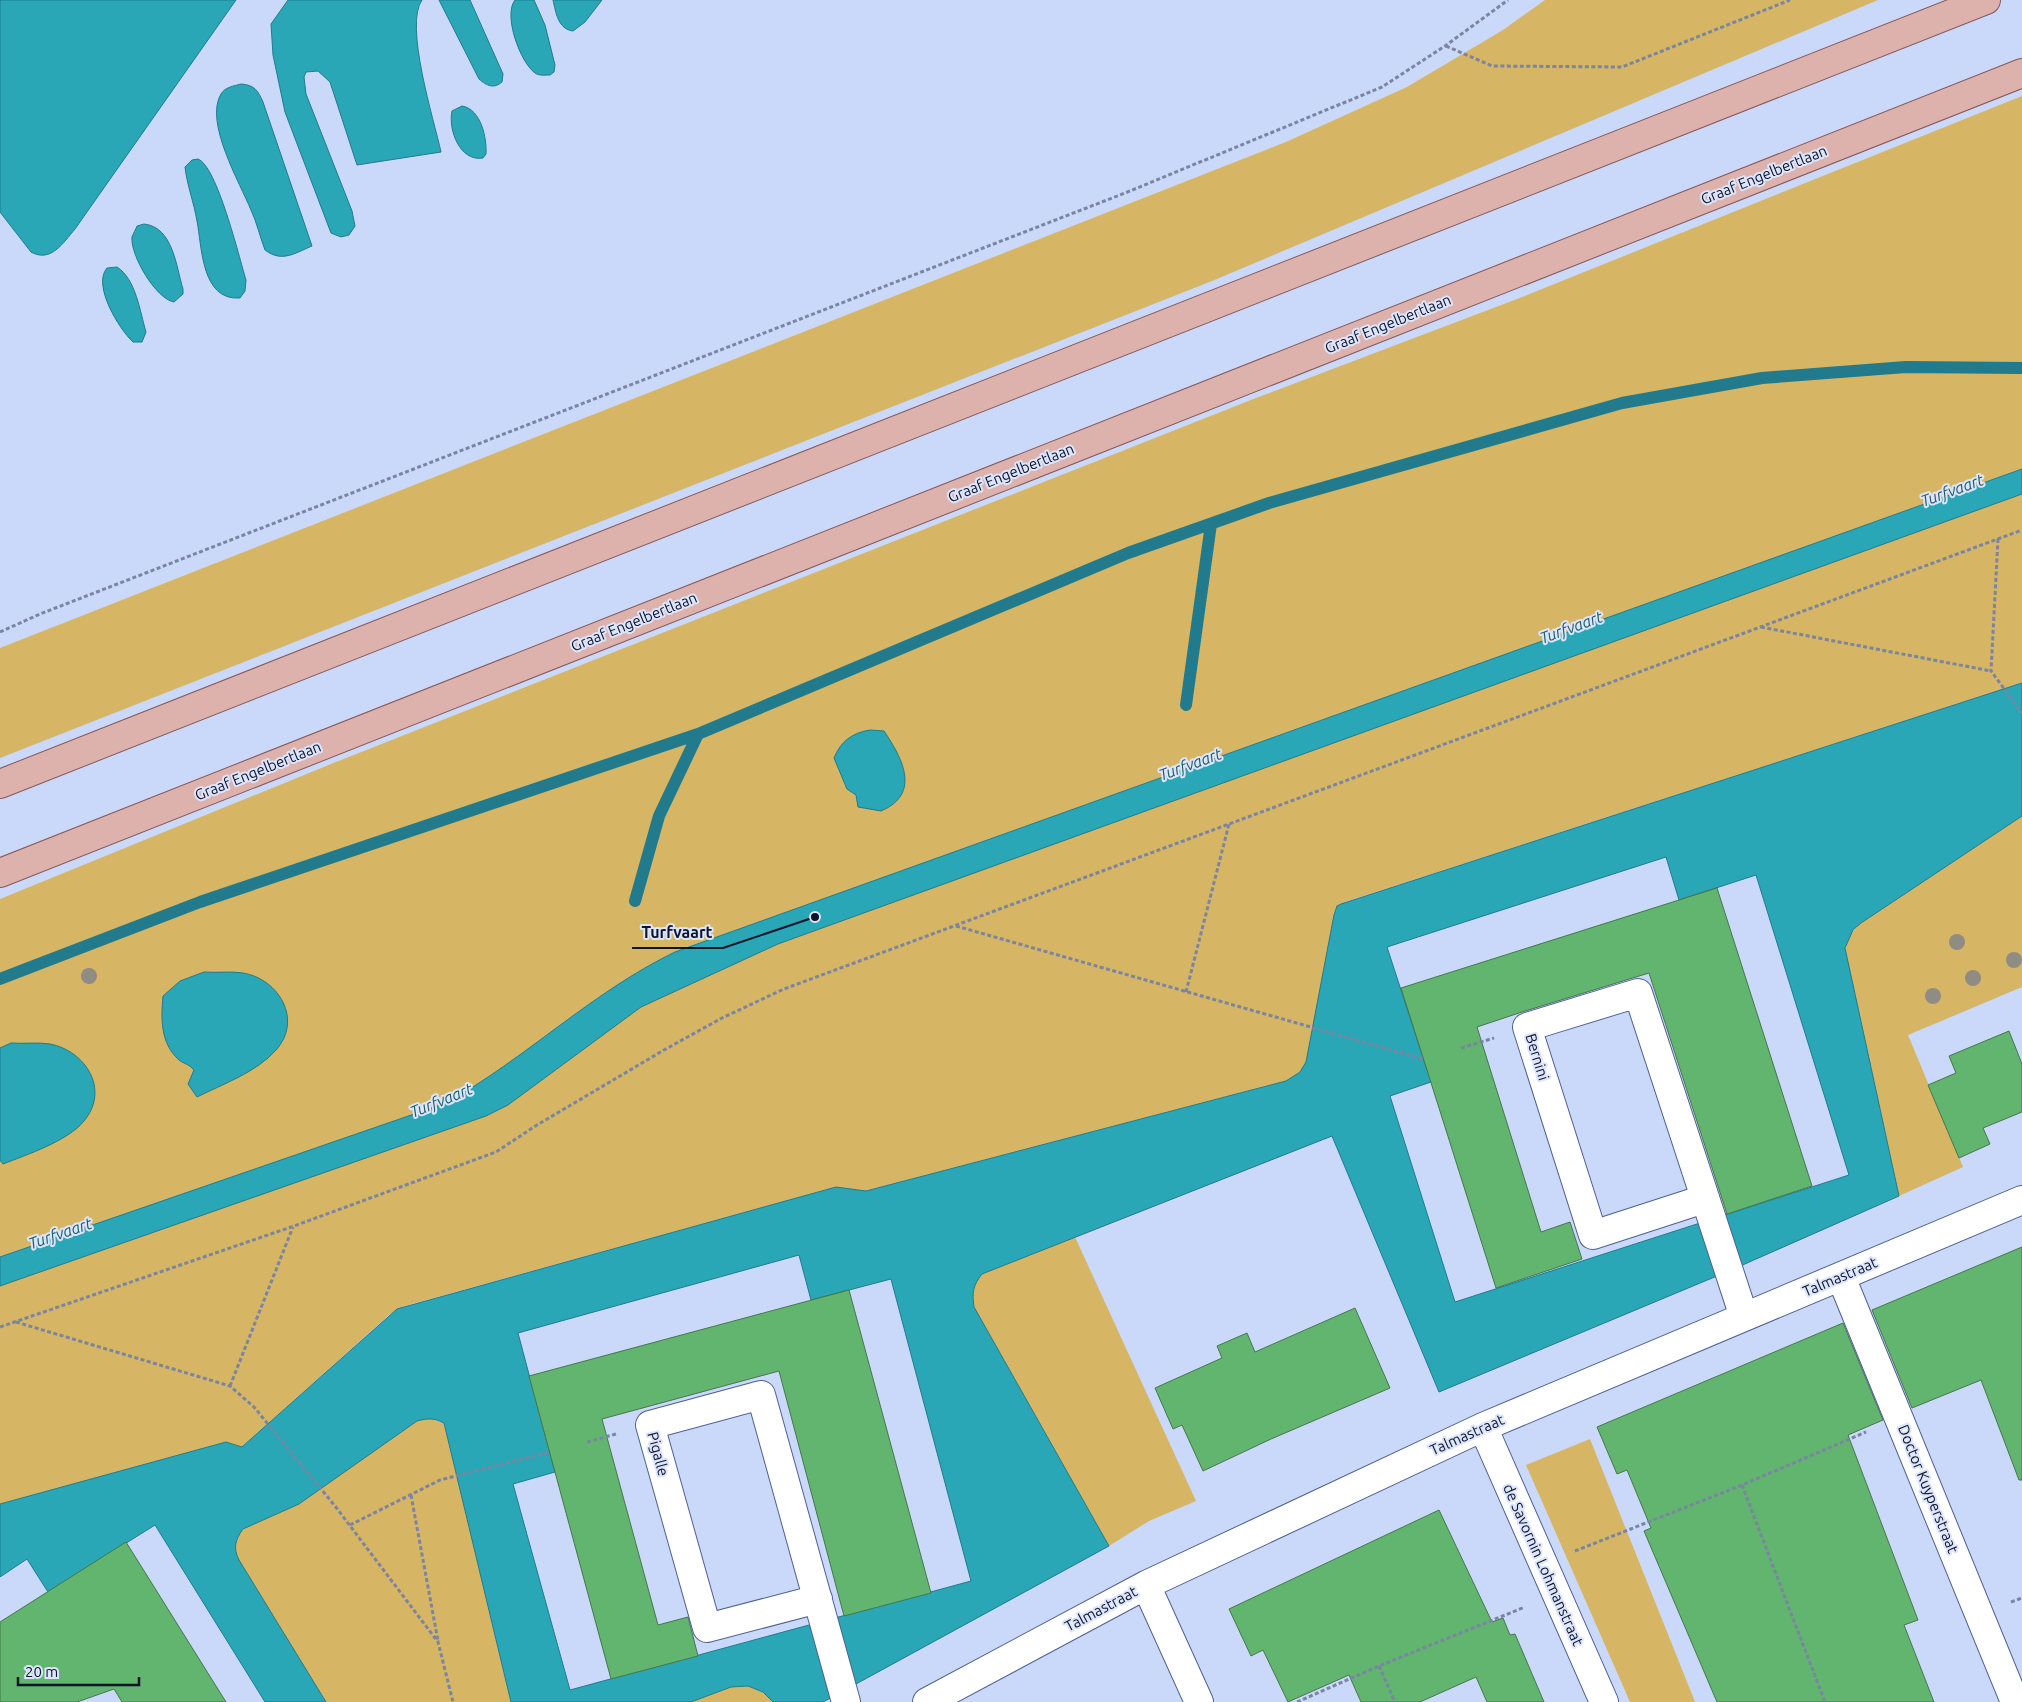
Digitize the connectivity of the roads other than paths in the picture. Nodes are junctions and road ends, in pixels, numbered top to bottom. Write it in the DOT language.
graph roads {
  1 [pos="1986,0"];
  2 [pos="2022,73"];
  3 [pos="0,784"];
  4 [pos="0,873"];
  5 [pos="2022,1200"];
  6 [pos="1707,1209"];
  7 [pos="1841,1277"];
  8 [pos="1744,1317"];
  9 [pos="1483,1427"];
  10 [pos="1146,1585"];
  11 [pos="821,1610"];
  12 [pos="844,1697"];
  13 [pos="927,1702"];
  14 [pos="1199,1702"];
  15 [pos="1604,1702"];
  16 [pos="2015,1702"];
  1 -- 3 [label="main road"];
  2 -- 4 [label="main road, Graaf Engelbertlaan"];
  5 -- 7 [label="street, Talmastraat"];
  6 -- 6 [label="street, Bernini"];
  6 -- 8 [label="street, Bernini"];
  7 -- 8 [label="street, Talmastraat"];
  7 -- 16 [label="street, Doctor Kuyperstraat"];
  8 -- 9 [label="street, Talmastraat"];
  9 -- 10 [label="street, Talmastraat"];
  9 -- 15 [label="street, de Savornin Lohmanstraat"];
  10 -- 13 [label="street, Talmastraat"];
  10 -- 14 [label="street"];
  11 -- 11 [label="street, Pigalle"];
  11 -- 12 [label="street, Pigalle"];
}
